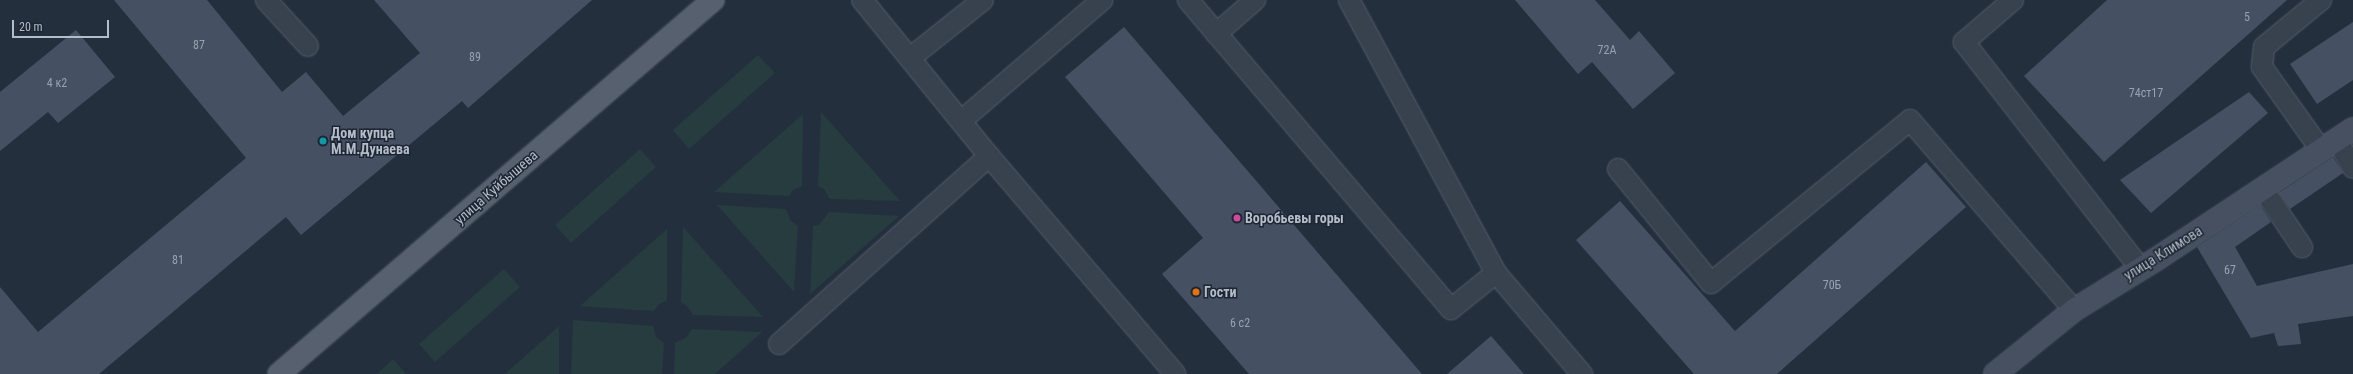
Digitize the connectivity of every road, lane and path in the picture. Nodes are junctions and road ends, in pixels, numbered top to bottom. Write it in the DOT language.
graph roads {
  1 [pos="266,0"];
  2 [pos="713,0"];
  3 [pos="862,0"];
  4 [pos="983,0"];
  5 [pos="1102,0"];
  6 [pos="1188,0"];
  7 [pos="1255,0"];
  8 [pos="1349,0"];
  9 [pos="2013,0"];
  10 [pos="2321,0"];
  11 [pos="1216,34"];
  12 [pos="308,46"];
  13 [pos="910,58"];
  14 [pos="961,121"];
  15 [pos="2337,140"];
  16 [pos="989,156"];
  17 [pos="2353,168"];
  18 [pos="1618,169"];
  19 [pos="2263,189"];
  20 [pos="2302,247"];
  21 [pos="2141,268"];
  22 [pos="1496,273"];
  23 [pos="2074,310"];
  24 [pos="779,344"];
  25 [pos="278,374"];
  26 [pos="1175,374"];
  27 [pos="1582,374"];
  28 [pos="1995,374"];
  1 -- 12 [label="lane"];
  2 -- 25 [label="main road, улица Куйбышева"];
  3 -- 13 [label="lane"];
  4 -- 13 [label="lane"];
  5 -- 14 [label="lane"];
  6 -- 11 [label="lane"];
  7 -- 11 [label="lane"];
  8 -- 22 [label="lane"];
  9 -- 21 [label="lane"];
  10 -- 15 [label="lane"];
  11 -- 22 [label="lane"];
  13 -- 14 [label="lane"];
  14 -- 16 [label="lane"];
  15 -- 17 [label="lane"];
  15 -- 19 [label="street, улица Климова"];
  16 -- 24 [label="lane"];
  16 -- 26 [label="lane"];
  18 -- 23 [label="lane"];
  19 -- 20 [label="lane"];
  19 -- 21 [label="street, улица Климова"];
  21 -- 23 [label="street, улица Климова"];
  22 -- 27 [label="lane"];
  23 -- 28 [label="street, улица Климова"];
}
